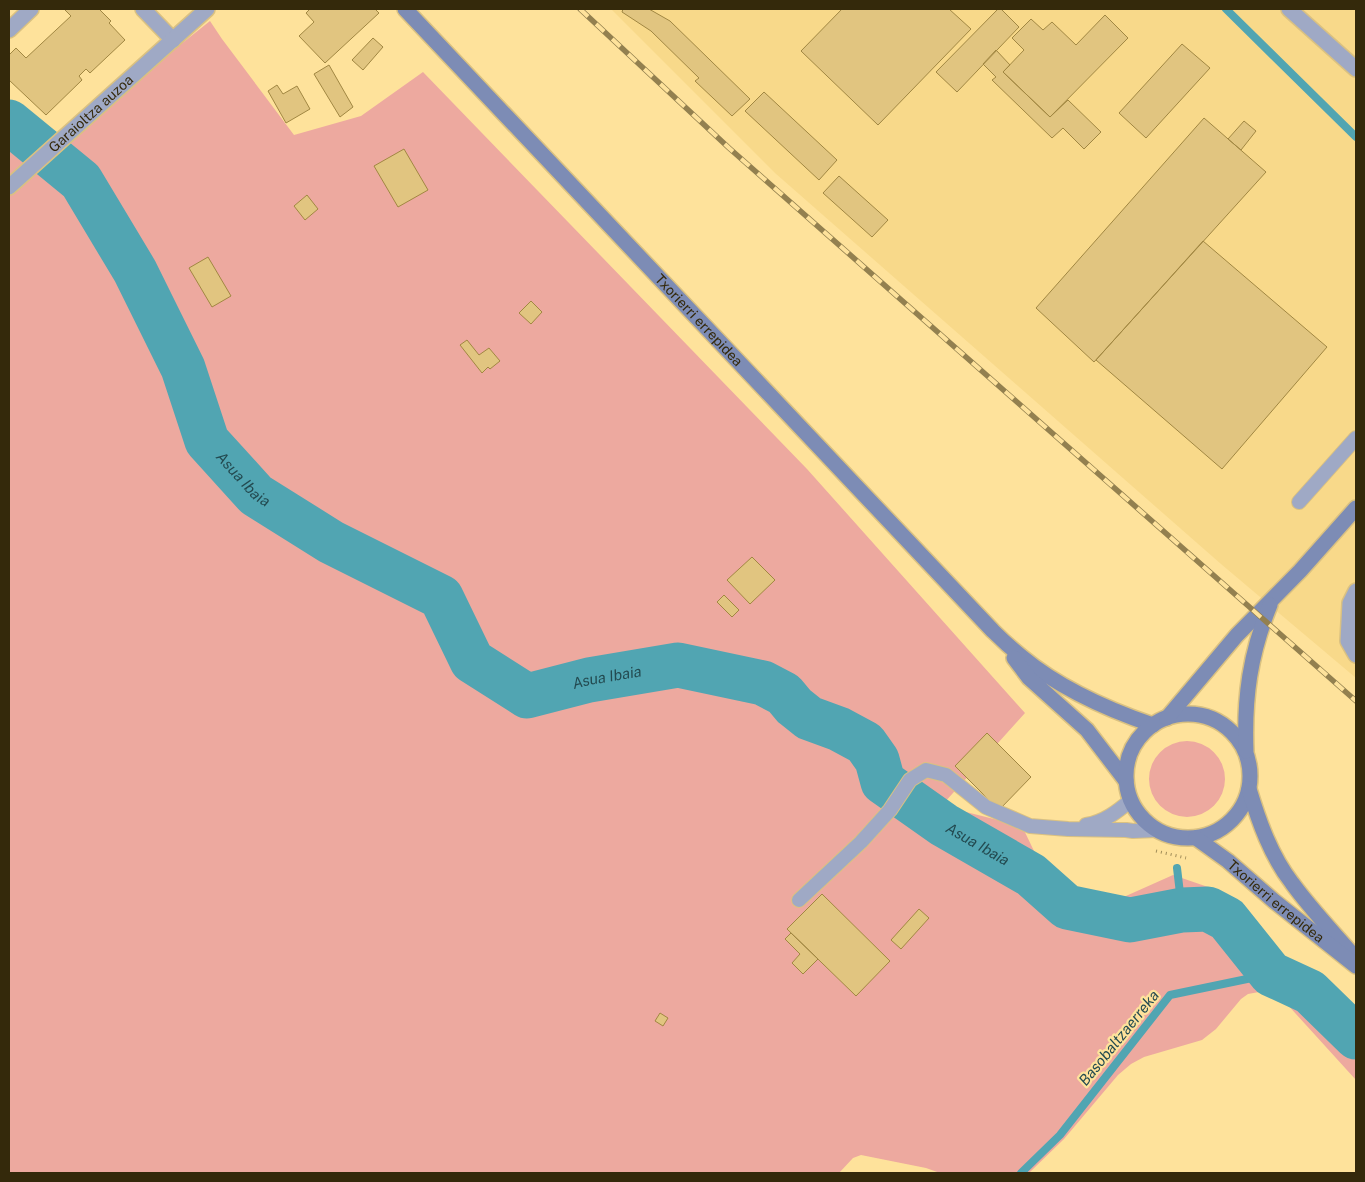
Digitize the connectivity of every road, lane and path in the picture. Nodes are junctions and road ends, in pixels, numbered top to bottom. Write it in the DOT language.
graph roads {
  1 [pos="32,9"];
  2 [pos="143,9"];
  3 [pos="207,9"];
  4 [pos="404,9"];
  5 [pos="1289,9"];
  6 [pos="9,30"];
  7 [pos="173,40"];
  8 [pos="1356,69"];
  9 [pos="9,187"];
  10 [pos="1356,438"];
  11 [pos="1298,502"];
  12 [pos="1356,508"];
  13 [pos="1356,591"];
  14 [pos="1273,599"];
  15 [pos="993,631"];
  16 [pos="1356,656"];
  17 [pos="1168,718"];
  18 [pos="1153,724"];
  19 [pos="1247,755"];
  20 [pos="1126,781"];
  21 [pos="1249,789"];
  22 [pos="1131,800"];
  23 [pos="1068,829"];
  24 [pos="1157,830"];
  25 [pos="1196,838"];
  26 [pos="799,900"];
  27 [pos="1356,959"];
  28 [pos="1356,966"];
  1 -- 6 [label="street"];
  2 -- 7 [label="street"];
  3 -- 7 [label="street, Garaioltza auzoa"];
  4 -- 15 [label="street, Txorierri errepidea"];
  5 -- 8 [label="street"];
  7 -- 9 [label="street, Garaioltza auzoa"];
  10 -- 11 [label="lane"];
  12 -- 14 [label="street"];
  13 -- 16 [label="street"];
  14 -- 17 [label="street"];
  14 -- 19 [label="street"];
  15 -- 18 [label="street, Txorierri errepidea"];
  15 -- 20 [label="street, Txorierri errepidea"];
  17 -- 18 [label="street, Txorierri errepidea"];
  17 -- 19 [label="street, Txorierri errepidea"];
  18 -- 20 [label="street, Txorierri errepidea"];
  19 -- 21 [label="street, Txorierri errepidea"];
  20 -- 22 [label="street, Txorierri errepidea"];
  21 -- 25 [label="street, Txorierri errepidea"];
  21 -- 27 [label="street, Txorierri errepidea"];
  22 -- 23 [label="lane"];
  22 -- 24 [label="street, Txorierri errepidea"];
  23 -- 24 [label="lane"];
  23 -- 26 [label="lane"];
  24 -- 25 [label="street, Txorierri errepidea"];
  25 -- 28 [label="street, Txorierri errepidea"];
}
